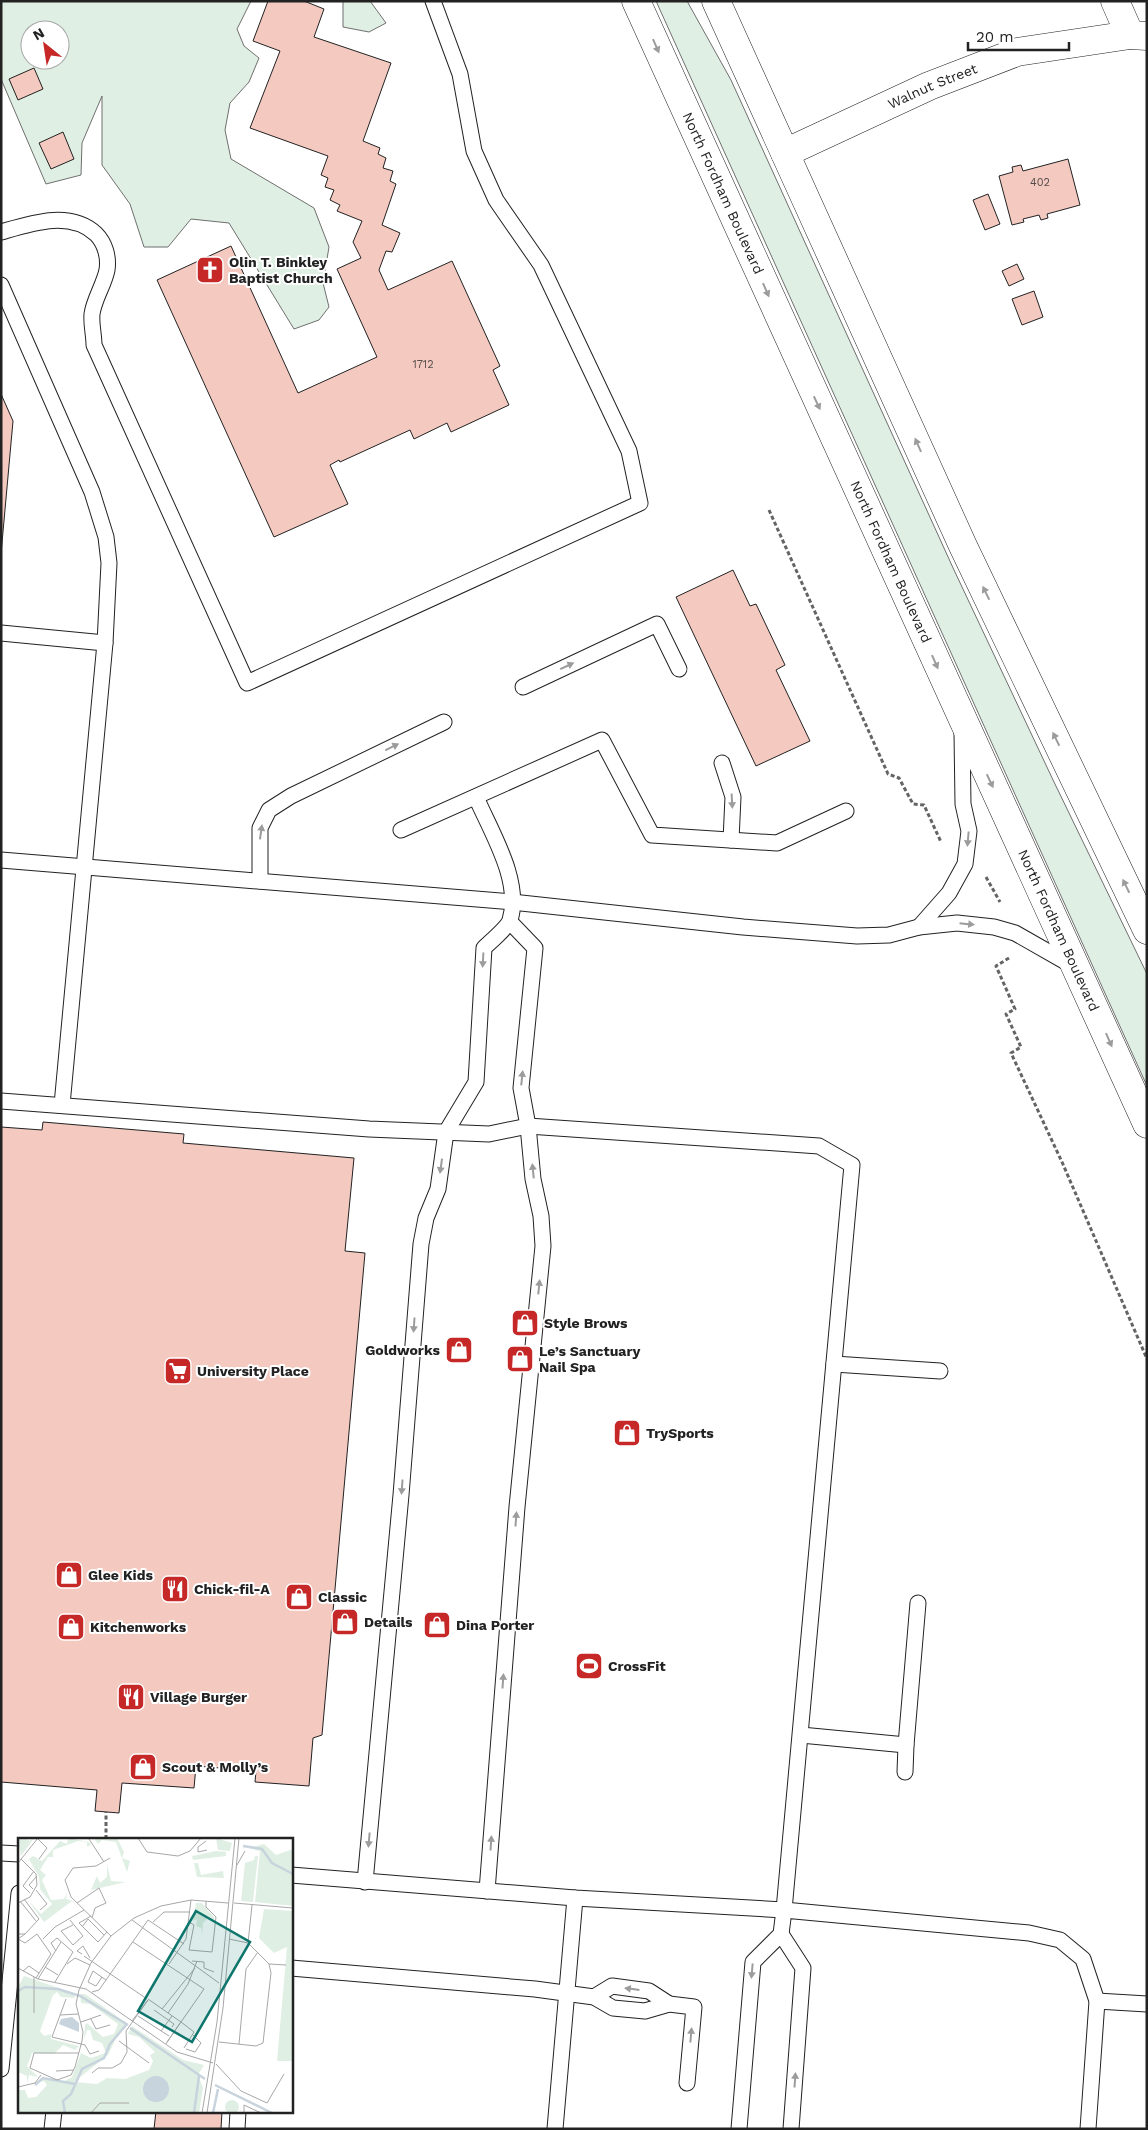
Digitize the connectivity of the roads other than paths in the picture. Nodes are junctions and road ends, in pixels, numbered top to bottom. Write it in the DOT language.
graph roads {
  1 [pos="433,1"];
  2 [pos="636,1"];
  3 [pos="716,1"];
  4 [pos="1115,1"];
  5 [pos="1139,36"];
  6 [pos="785,153"];
  7 [pos="1,232"];
  8 [pos="1,285"];
  9 [pos="1,633"];
  10 [pos="104,643"];
  11 [pos="679,669"];
  12 [pos="523,686"];
  13 [pos="962,721"];
  14 [pos="444,722"];
  15 [pos="722,763"];
  16 [pos="476,796"];
  17 [pos="846,811"];
  18 [pos="401,830"];
  19 [pos="731,840"];
  20 [pos="1,860"];
  21 [pos="84,866"];
  22 [pos="260,881"];
  23 [pos="512,902"];
  24 [pos="510,922"];
  25 [pos="919,928"];
  26 [pos="1147,930"];
  27 [pos="1077,968"];
  28 [pos="1,1101"];
  29 [pos="62,1105"];
  30 [pos="1147,1124"];
  31 [pos="528,1126"];
  32 [pos="446,1132"];
  33 [pos="834,1364"];
  34 [pos="940,1371"];
  35 [pos="918,1603"];
  36 [pos="800,1735"];
  37 [pos="906,1745"];
  38 [pos="905,1772"];
  39 [pos="1,1853"];
  40 [pos="18,1854"];
  41 [pos="292,1874"];
  42 [pos="365,1882"];
  43 [pos="487,1891"];
  44 [pos="575,1898"];
  45 [pos="18,1903"];
  46 [pos="784,1910"];
  47 [pos="780,1934"];
  48 [pos="292,1968"];
  49 [pos="567,1993"];
  50 [pos="594,1997"];
  51 [pos="1097,2001"];
  52 [pos="669,2004"];
  53 [pos="1147,2004"];
  54 [pos="1,2069"];
  55 [pos="687,2083"];
  56 [pos="54,2112"];
  57 [pos="238,2112"];
  58 [pos="52,2129"];
  59 [pos="237,2129"];
  60 [pos="555,2129"];
  61 [pos="739,2129"];
  62 [pos="791,2129"];
  63 [pos="1088,2129"];
  1 -- 7 [label="lane"];
  2 -- 13 [label="main road, North Fordham Boulevard, one-way"];
  3 -- 6 [label="main road"];
  4 -- 5 [label="main road"];
  5 -- 6 [label="main road, Walnut Street"];
  26 -- 6 [label="main road, one-way"];
  8 -- 10 [label="lane"];
  9 -- 10 [label="lane"];
  10 -- 21 [label="lane"];
  12 -- 11 [label="lane, one-way"];
  13 -- 25 [label="lane, one-way"];
  13 -- 27 [label="main road, North Fordham Boulevard, one-way"];
  22 -- 14 [label="lane, one-way"];
  15 -- 19 [label="lane, one-way"];
  16 -- 18 [label="lane"];
  16 -- 19 [label="lane"];
  16 -- 23 [label="lane"];
  17 -- 19 [label="lane"];
  20 -- 21 [label="lane"];
  21 -- 22 [label="lane"];
  21 -- 29 [label="lane"];
  22 -- 23 [label="lane"];
  23 -- 24 [label="lane"];
  23 -- 25 [label="lane"];
  31 -- 24 [label="lane, one-way"];
  24 -- 32 [label="lane, one-way"];
  25 -- 27 [label="lane, one-way"];
  27 -- 30 [label="main road, North Fordham Boulevard, one-way"];
  28 -- 29 [label="lane"];
  29 -- 32 [label="lane"];
  31 -- 32 [label="lane"];
  31 -- 33 [label="lane"];
  43 -- 31 [label="lane, one-way"];
  32 -- 42 [label="lane, one-way"];
  33 -- 34 [label="lane"];
  33 -- 36 [label="lane"];
  35 -- 37 [label="lane"];
  36 -- 37 [label="lane"];
  36 -- 46 [label="lane"];
  37 -- 38 [label="lane"];
  39 -- 40 [label="lane"];
  41 -- 42 [label="lane"];
  42 -- 43 [label="lane"];
  43 -- 44 [label="lane"];
  44 -- 46 [label="lane"];
  44 -- 49 [label="lane"];
  45 -- 54 [label="lane"];
  46 -- 47 [label="lane"];
  46 -- 51 [label="lane"];
  47 -- 61 [label="lane, one-way"];
  62 -- 47 [label="lane, one-way"];
  48 -- 49 [label="lane"];
  49 -- 50 [label="lane"];
  49 -- 60 [label="lane"];
  50 -- 52 [label="lane"];
  52 -- 50 [label="lane, one-way"];
  51 -- 53 [label="lane"];
  51 -- 63 [label="lane"];
  55 -- 52 [label="lane, one-way"];
  56 -- 58 [label="lane"];
  57 -- 59 [label="lane"];
}
